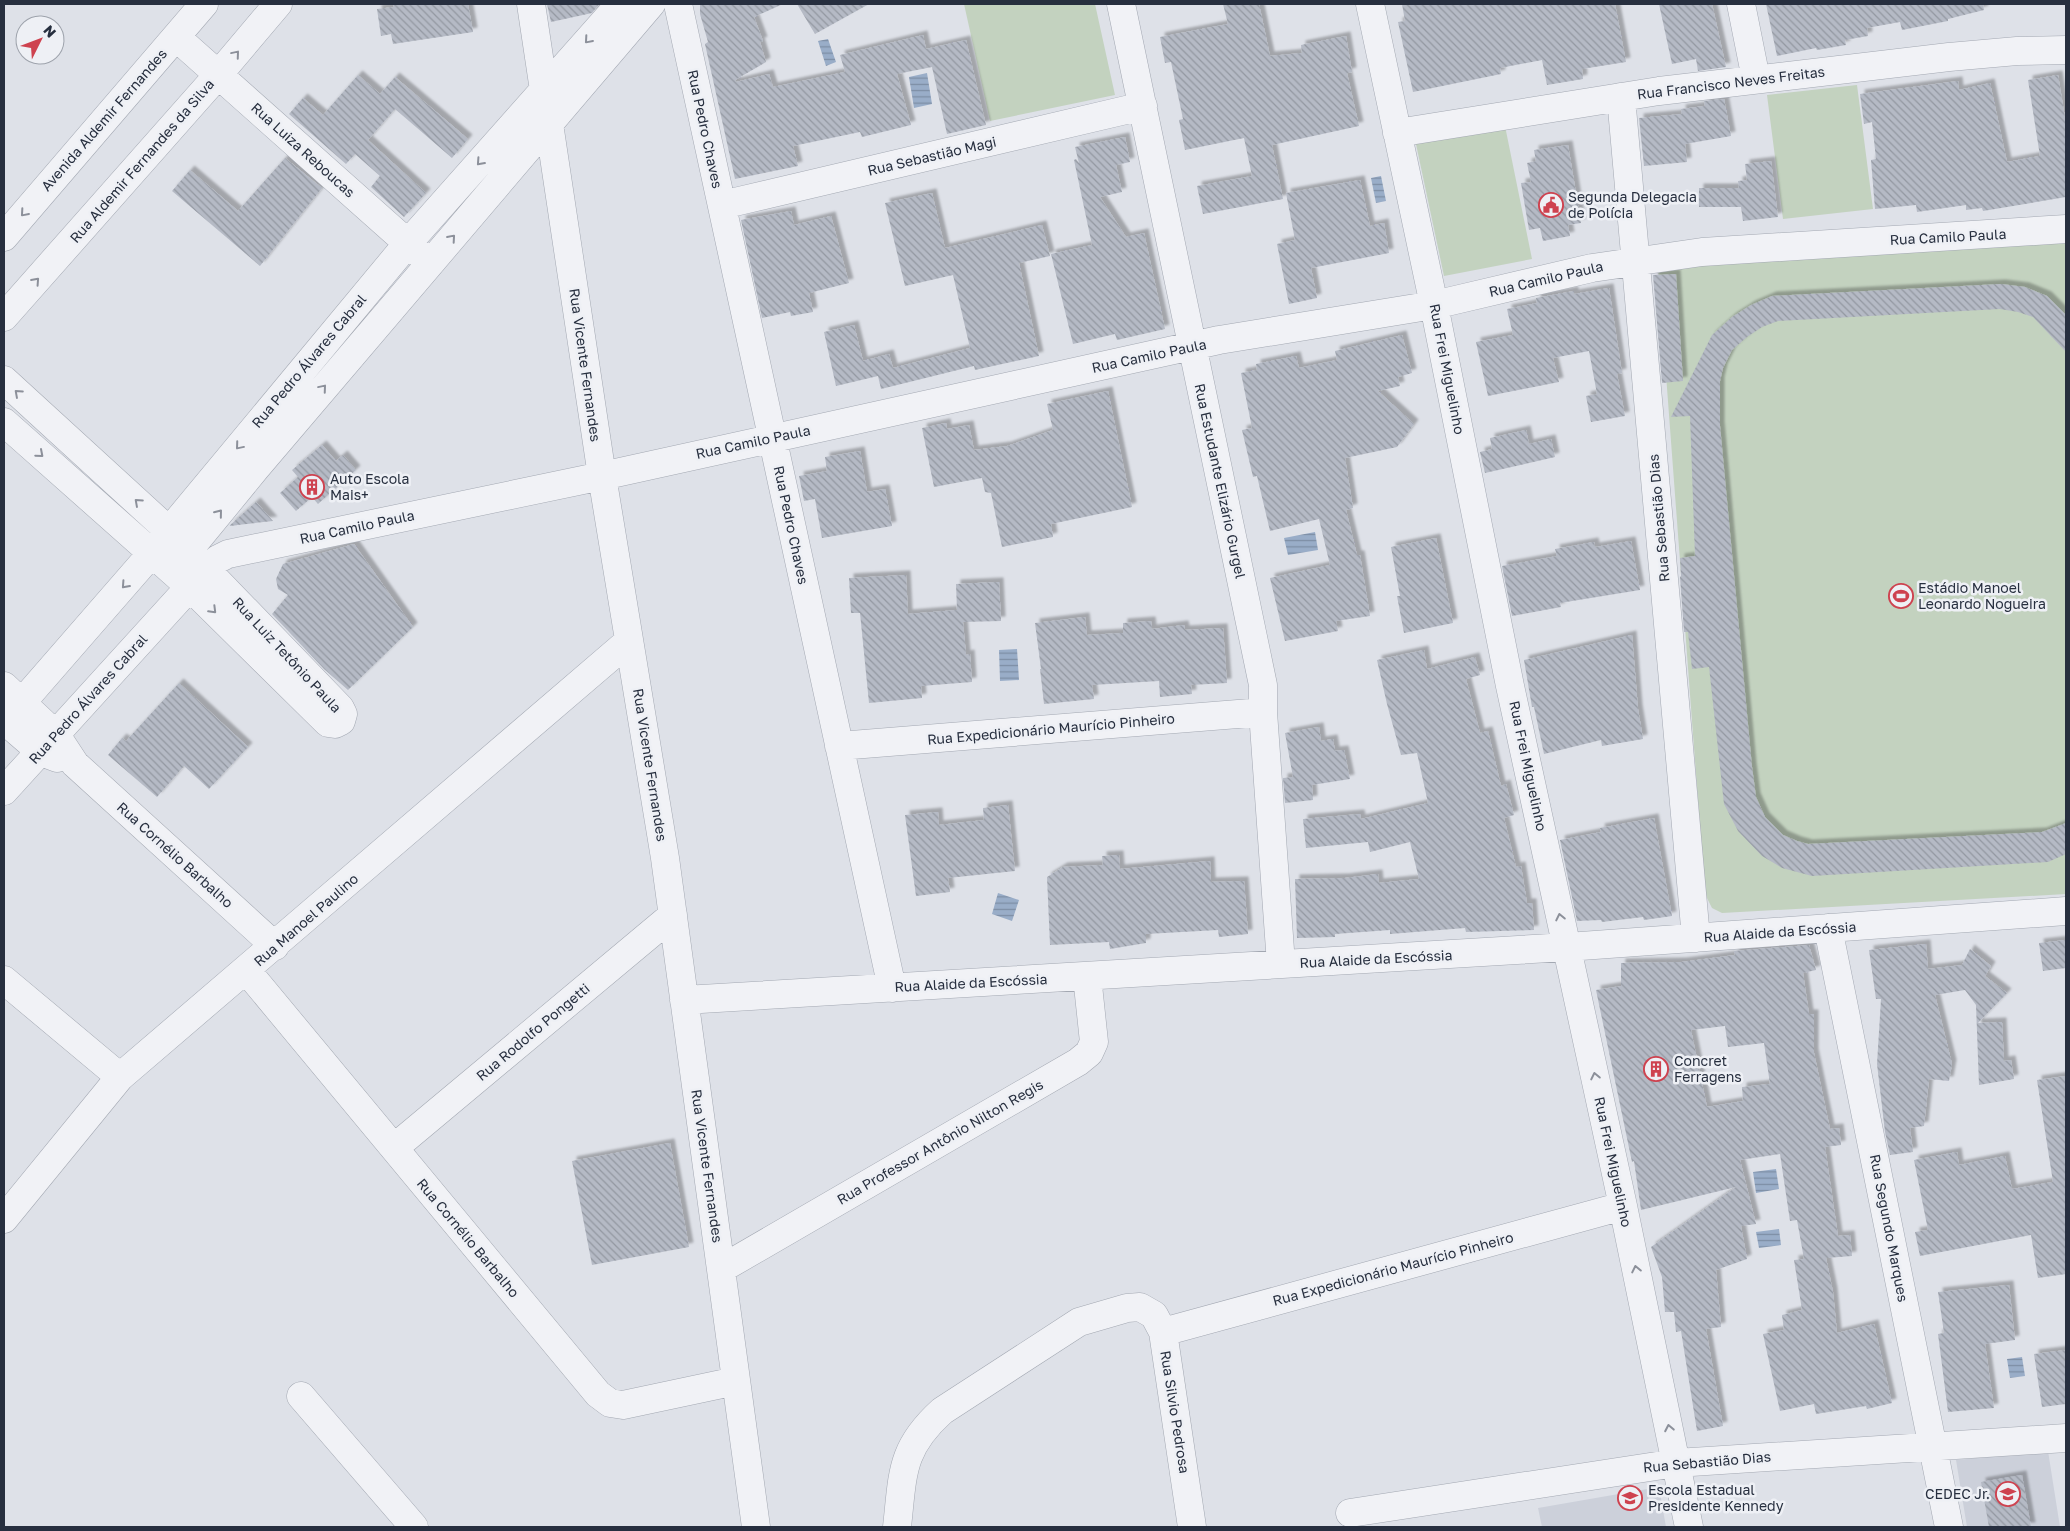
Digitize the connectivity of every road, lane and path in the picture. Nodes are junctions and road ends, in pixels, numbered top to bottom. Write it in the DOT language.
graph roads {
  1 [pos="204,4"];
  2 [pos="278,4"];
  3 [pos="531,4"];
  4 [pos="620,4"];
  5 [pos="651,4"];
  6 [pos="678,4"];
  7 [pos="1121,4"];
  8 [pos="1370,4"];
  9 [pos="1741,4"];
  10 [pos="176,37"];
  11 [pos="2066,50"];
  12 [pos="218,75"];
  13 [pos="1756,80"];
  14 [pos="544,89"];
  15 [pos="1621,97"];
  16 [pos="1143,106"];
  17 [pos="550,123"];
  18 [pos="1397,133"];
  19 [pos="722,205"];
  20 [pos="2066,229"];
  21 [pos="4,237"];
  22 [pos="408,243"];
  23 [pos="1637,260"];
  24 [pos="430,263"];
  25 [pos="1434,305"];
  26 [pos="4,317"];
  27 [pos="1192,346"];
  28 [pos="4,380"];
  29 [pos="4,422"];
  30 [pos="772,438"];
  31 [pos="602,476"];
  32 [pos="169,531"];
  33 [pos="241,551"];
  34 [pos="152,553"];
  35 [pos="195,569"];
  36 [pos="629,641"];
  37 [pos="7,710"];
  38 [pos="1263,712"];
  39 [pos="48,743"];
  40 [pos="839,746"];
  41 [pos="4,792"];
  42 [pos="2066,911"];
  43 [pos="673,915"];
  44 [pos="1828,928"];
  45 [pos="1696,938"];
  46 [pos="275,946"];
  47 [pos="1567,947"];
  48 [pos="1281,964"];
  49 [pos="247,971"];
  50 [pos="1087,976"];
  51 [pos="4,980"];
  52 [pos="892,988"];
  53 [pos="684,1000"];
  54 [pos="120,1077"];
  55 [pos="394,1148"];
  56 [pos="1623,1206"];
  57 [pos="4,1219"];
  58 [pos="721,1269"];
  59 [pos="1163,1332"];
  60 [pos="736,1381"];
  61 [pos="301,1396"];
  62 [pos="2066,1438"];
  63 [pos="1933,1446"];
  64 [pos="1676,1463"];
  65 [pos="1350,1513"];
  66 [pos="414,1527"];
  67 [pos="756,1527"];
  68 [pos="897,1527"];
  69 [pos="1192,1527"];
  70 [pos="1689,1527"];
  71 [pos="1949,1527"];
  1 -- 10 [label="street, Avenida Aldemir Fernandes"];
  12 -- 2 [label="street, Rua Aldemir Fernandes da Silva, one-way"];
  3 -- 14 [label="street, Rua Vicente Fernandes"];
  4 -- 14 [label="street, Rua Pedro Álvares Cabral, one-way"];
  5 -- 17 [label="street, Rua Pedro Álvares Cabral"];
  6 -- 19 [label="street, Rua Pedro Chaves"];
  7 -- 16 [label="street, Rua Estudante Elizário Gurgel"];
  8 -- 18 [label="street, Rua Frei Miguelinho"];
  9 -- 13 [label="street"];
  10 -- 12 [label="street, Rua Luiza Reboucas"];
  10 -- 21 [label="street, Avenida Aldemir Fernandes, one-way"];
  11 -- 13 [label="street, Rua Francisco Neves Freitas"];
  12 -- 22 [label="street, Rua Luiza Reboucas"];
  26 -- 12 [label="street, Rua Aldemir Fernandes da Silva, one-way"];
  13 -- 15 [label="street, Rua Francisco Neves Freitas"];
  14 -- 17 [label="street, Rua Vicente Fernandes"];
  14 -- 22 [label="street, Rua Pedro Álvares Cabral, one-way"];
  15 -- 18 [label="street, Rua Francisco Neves Freitas"];
  15 -- 23 [label="street, Rua Sebastião Dias"];
  16 -- 19 [label="street, Rua Sebastião Magi"];
  16 -- 27 [label="street, Rua Estudante Elizário Gurgel"];
  24 -- 17 [label="street, Rua Pedro Álvares Cabral, one-way"];
  17 -- 31 [label="street, Rua Vicente Fernandes"];
  18 -- 25 [label="street, Rua Frei Miguelinho"];
  19 -- 30 [label="street, Rua Pedro Chaves"];
  20 -- 23 [label="street, Rua Camilo Paula"];
  22 -- 24 [label="street, Rua Luiza Reboucas"];
  22 -- 32 [label="street, Rua Pedro Álvares Cabral, one-way"];
  23 -- 25 [label="street, Rua Camilo Paula"];
  23 -- 45 [label="street, Rua Sebastião Dias"];
  35 -- 24 [label="street, Rua Pedro Álvares Cabral, one-way"];
  25 -- 27 [label="street, Rua Camilo Paula"];
  47 -- 25 [label="street, Rua Frei Miguelinho, one-way"];
  27 -- 30 [label="street, Rua Camilo Paula"];
  27 -- 38 [label="street, Rua Estudante Elizário Gurgel"];
  32 -- 28 [label="street, Rua Luiz Tetônio Paula, one-way"];
  29 -- 34 [label="street, Rua Luiz Tetônio Paula, one-way"];
  30 -- 31 [label="street, Rua Camilo Paula"];
  30 -- 40 [label="street, Rua Pedro Chaves"];
  31 -- 33 [label="street, Rua Camilo Paula"];
  31 -- 36 [label="street, Rua Vicente Fernandes"];
  32 -- 34 [label="street, Rua Pedro Álvares Cabral"];
  32 -- 35 [label="street, Rua Luiz Tetônio Paula"];
  33 -- 35 [label="street, Rua Pedro Álvares Cabral"];
  34 -- 35 [label="street, Rua Luiz Tetônio Paula"];
  34 -- 37 [label="street, Rua Pedro Álvares Cabral, one-way"];
  35 -- 35 [label="street, Rua Luiz Tetônio Paula, one-way"];
  35 -- 39 [label="street, Rua Pedro Álvares Cabral"];
  36 -- 43 [label="street, Rua Vicente Fernandes"];
  36 -- 46 [label="street, Rua Manoel Paulino"];
  37 -- 39 [label="street, Rua Cornélio Barbalho"];
  38 -- 40 [label="street, Rua Expedicionário Maurício Pinheiro"];
  38 -- 48 [label="street, Rua Estudante Elizário Gurgel"];
  39 -- 41 [label="street, Rua Pedro Álvares Cabral"];
  39 -- 46 [label="street, Rua Cornélio Barbalho"];
  40 -- 52 [label="street, Rua Pedro Chaves"];
  42 -- 44 [label="street, Rua Alaide da Escóssia"];
  43 -- 53 [label="street, Rua Vicente Fernandes"];
  43 -- 55 [label="street, Rua Rodolfo Pongetti"];
  44 -- 45 [label="street, Rua Alaide da Escóssia"];
  44 -- 63 [label="street, Rua Segundo Marques"];
  45 -- 47 [label="street, Rua Alaide da Escóssia"];
  46 -- 49 [label="street, Rua Manoel Paulino"];
  47 -- 48 [label="street, Rua Alaide da Escóssia"];
  56 -- 47 [label="street, Rua Frei Miguelinho, one-way"];
  48 -- 50 [label="street, Rua Alaide da Escóssia"];
  49 -- 54 [label="street, Rua Manoel Paulino"];
  49 -- 55 [label="street, Rua Cornélio Barbalho"];
  50 -- 52 [label="street, Rua Alaide da Escóssia"];
  50 -- 58 [label="street, Rua Professor Antônio Nilton Regis"];
  51 -- 54 [label="street"];
  52 -- 53 [label="street, Rua Alaide da Escóssia"];
  53 -- 58 [label="street, Rua Vicente Fernandes"];
  54 -- 57 [label="street, Rua Manoel Paulino"];
  55 -- 60 [label="street, Rua Cornélio Barbalho"];
  56 -- 59 [label="street, Rua Expedicionário Maurício Pinheiro"];
  64 -- 56 [label="street, Rua Frei Miguelinho, one-way"];
  58 -- 60 [label="street, Rua Vicente Fernandes"];
  59 -- 68 [label="street, Rua Silvio Pedrosa"];
  59 -- 69 [label="street, Rua Silvio Pedrosa"];
  60 -- 67 [label="street, Rua Vicente Fernandes"];
  61 -- 66 [label="street"];
  62 -- 63 [label="street, Rua Sebastião Dias"];
  63 -- 64 [label="street, Rua Sebastião Dias"];
  63 -- 71 [label="street, Rua Segundo Marques"];
  64 -- 65 [label="street, Rua Sebastião Dias"];
  64 -- 70 [label="street, Rua Frei Miguelinho"];
}
